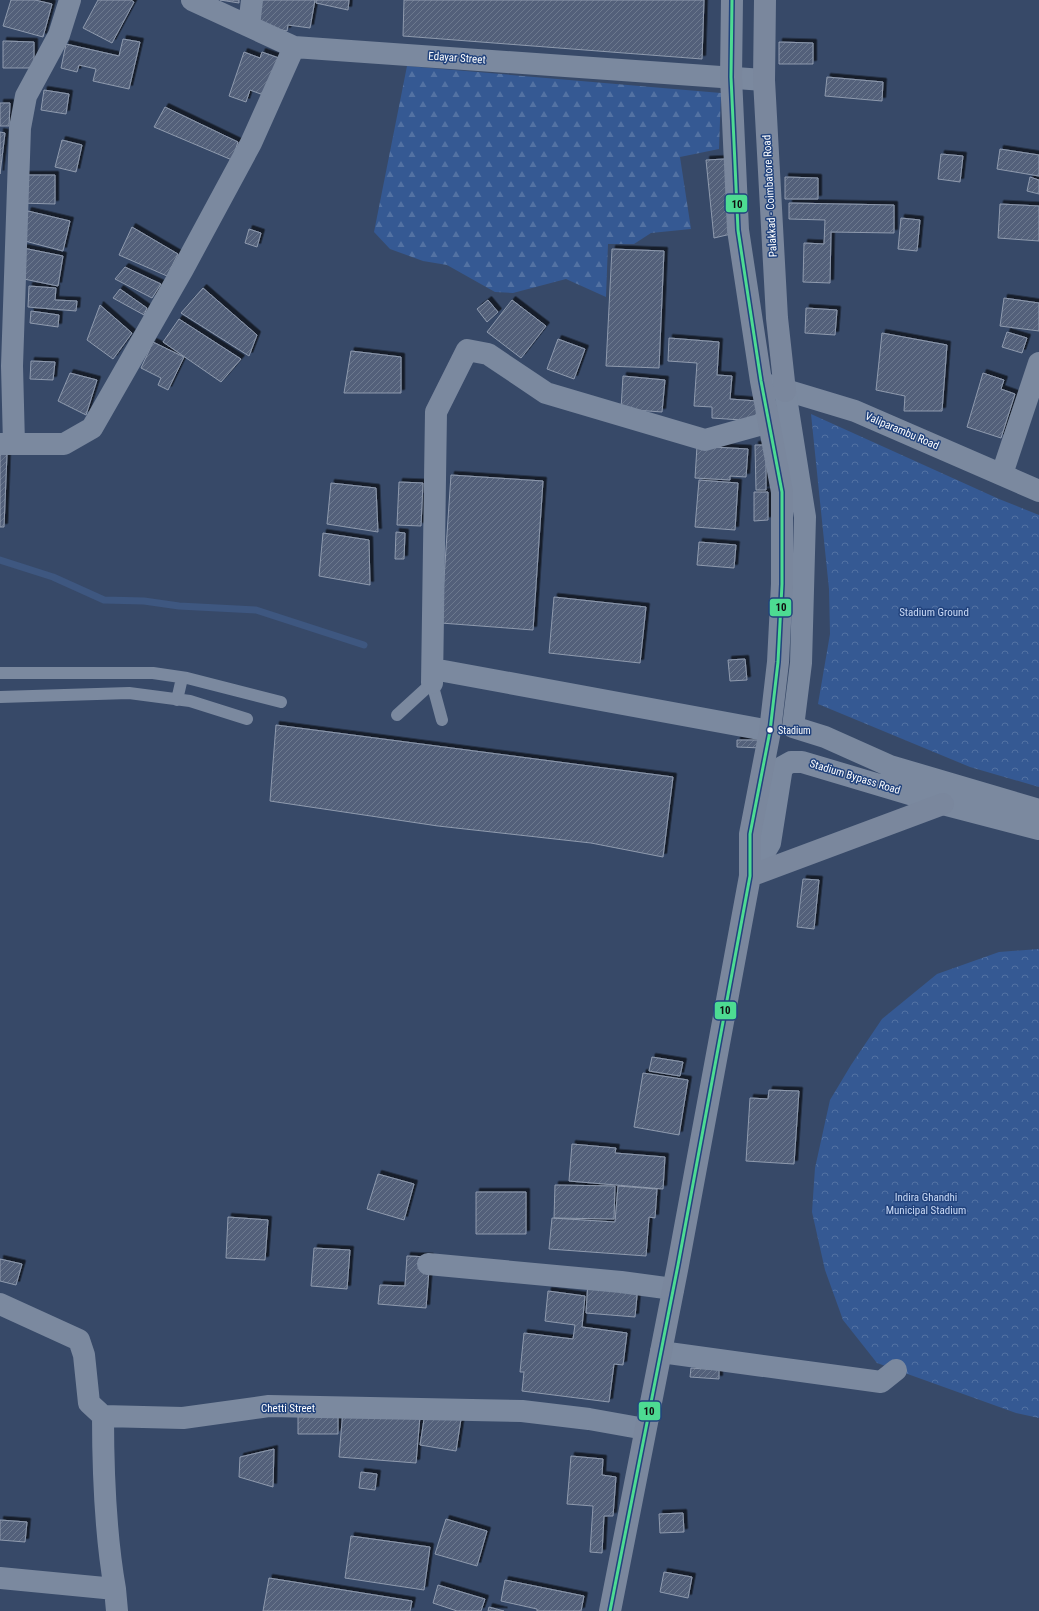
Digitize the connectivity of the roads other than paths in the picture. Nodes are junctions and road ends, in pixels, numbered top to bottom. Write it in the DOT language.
graph roads {
  1 [pos="70,0"];
  2 [pos="192,0"];
  3 [pos="252,0"];
  4 [pos="732,0"];
  5 [pos="765,0"];
  6 [pos="249,26"];
  7 [pos="294,47"];
  8 [pos="732,77"];
  9 [pos="764,80"];
  10 [pos="1039,363"];
  11 [pos="761,381"];
  12 [pos="785,391"];
  13 [pos="770,422"];
  14 [pos="7,444"];
  15 [pos="1002,474"];
  16 [pos="1039,492"];
  17 [pos="0,673"];
  18 [pos="433,676"];
  19 [pos="182,678"];
  20 [pos="0,697"];
  21 [pos="177,700"];
  22 [pos="281,702"];
  23 [pos="397,715"];
  24 [pos="247,719"];
  25 [pos="442,720"];
  26 [pos="793,727"];
  27 [pos="770,731"];
  28 [pos="943,804"];
  29 [pos="1039,810"];
  30 [pos="1039,829"];
  31 [pos="750,876"];
  32 [pos="428,1264"];
  33 [pos="673,1289"];
  34 [pos="0,1304"];
  35 [pos="661,1352"];
  36 [pos="896,1370"];
  37 [pos="103,1416"];
  38 [pos="646,1429"];
  39 [pos="0,1578"];
  40 [pos="115,1589"];
  41 [pos="117,1611"];
  42 [pos="610,1611"];
  1 -- 14 [label="street"];
  2 -- 6 [label="street, Edayar Street"];
  3 -- 6 [label="street"];
  4 -- 8 [label="main road"];
  5 -- 9 [label="main road, Palakkad - Coimbatore Road"];
  6 -- 7 [label="street, Edayar Street"];
  7 -- 8 [label="street, Edayar Street"];
  7 -- 14 [label="street"];
  8 -- 9 [label="street, Edayar Street"];
  8 -- 11 [label="main road"];
  9 -- 12 [label="main road, Palakkad - Coimbatore Road"];
  10 -- 15 [label="street"];
  11 -- 12 [label="street, Valiparambu Road"];
  11 -- 13 [label="main road"];
  12 -- 15 [label="street, Valiparambu Road"];
  12 -- 26 [label="street"];
  13 -- 18 [label="street"];
  13 -- 27 [label="main road"];
  15 -- 16 [label="street, Valiparambu Road"];
  17 -- 19 [label="lane"];
  18 -- 23 [label="lane"];
  18 -- 25 [label="lane"];
  18 -- 27 [label="street"];
  19 -- 21 [label="lane"];
  19 -- 22 [label="lane"];
  20 -- 21 [label="lane"];
  21 -- 24 [label="lane"];
  26 -- 27 [label="street"];
  26 -- 29 [label="street"];
  27 -- 31 [label="main road"];
  28 -- 30 [label="street, Stadium Bypass Road"];
  28 -- 31 [label="main road"];
  28 -- 31 [label="street, Stadium Bypass Road"];
  31 -- 33 [label="main road"];
  32 -- 33 [label="street"];
  33 -- 35 [label="main road"];
  34 -- 37 [label="street"];
  35 -- 36 [label="street"];
  35 -- 38 [label="main road"];
  37 -- 38 [label="street, Chetti Street"];
  37 -- 40 [label="street"];
  38 -- 42 [label="main road"];
  39 -- 40 [label="street"];
  40 -- 41 [label="street"];
}
